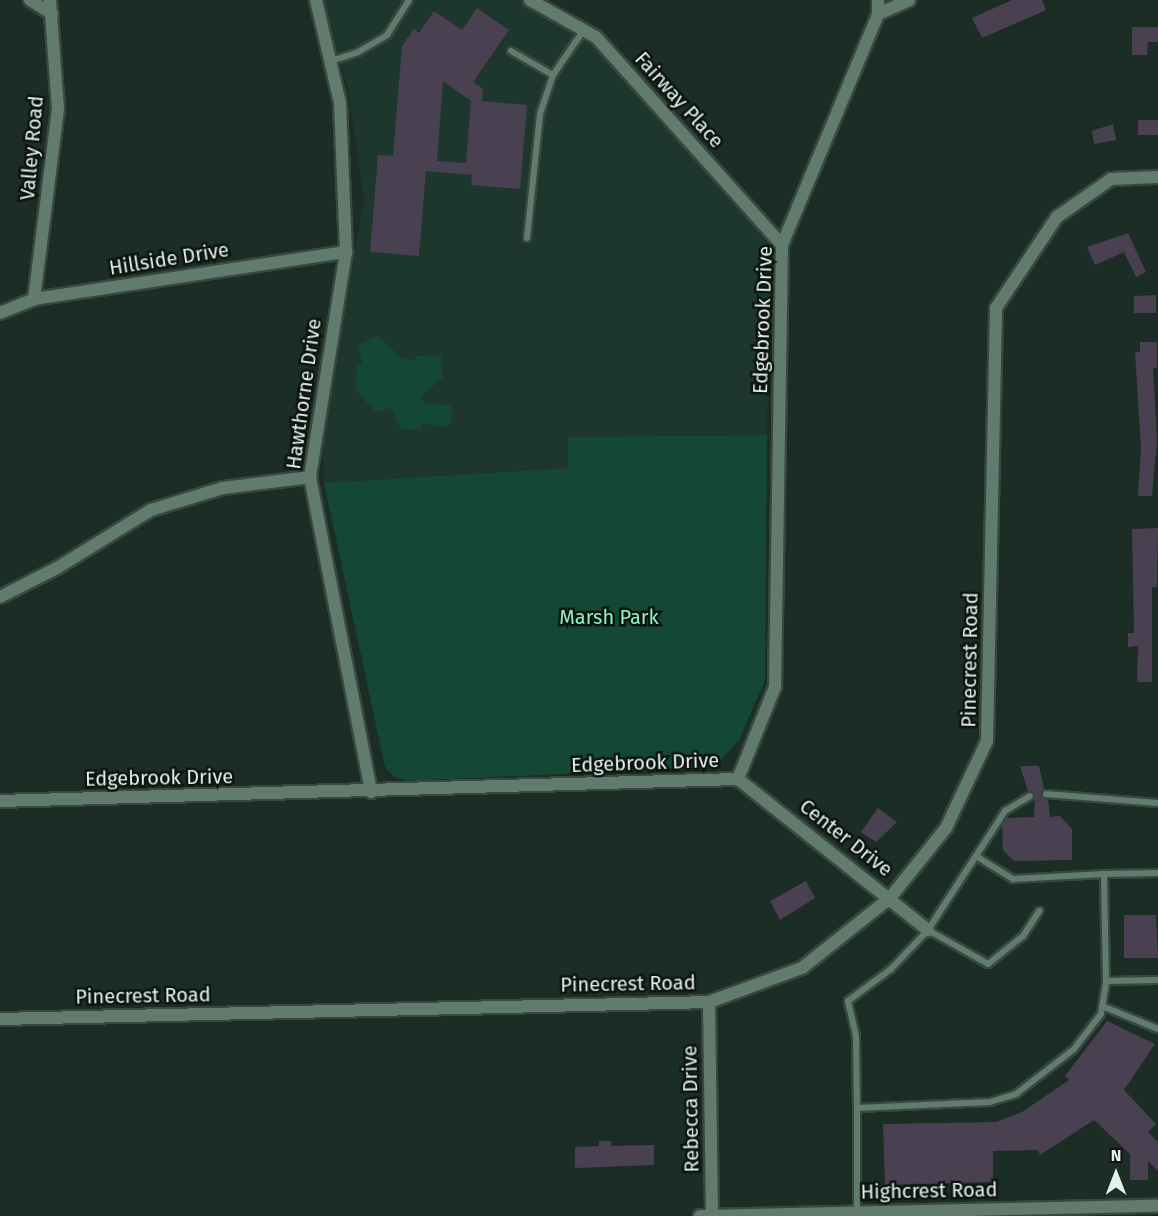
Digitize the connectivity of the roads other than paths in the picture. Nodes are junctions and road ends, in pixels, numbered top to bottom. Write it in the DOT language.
graph roads {
  1 [pos="30,0"];
  2 [pos="50,0"];
  3 [pos="316,0"];
  4 [pos="409,0"];
  5 [pos="530,0"];
  6 [pos="878,0"];
  7 [pos="909,0"];
  8 [pos="52,14"];
  9 [pos="878,14"];
  10 [pos="583,31"];
  11 [pos="511,51"];
  12 [pos="330,61"];
  13 [pos="553,75"];
  14 [pos="1158,177"];
  15 [pos="527,238"];
  16 [pos="782,245"];
  17 [pos="346,252"];
  18 [pos="34,299"];
  19 [pos="0,313"];
  20 [pos="310,477"];
  21 [pos="0,597"];
  22 [pos="738,779"];
  23 [pos="371,792"];
  24 [pos="1046,795"];
  25 [pos="1030,796"];
  26 [pos="0,801"];
  27 [pos="1158,802"];
  28 [pos="976,856"];
  29 [pos="1158,873"];
  30 [pos="1104,874"];
  31 [pos="890,898"];
  32 [pos="1039,911"];
  33 [pos="928,930"];
  34 [pos="1158,980"];
  35 [pos="1106,981"];
  36 [pos="709,1002"];
  37 [pos="1102,1006"];
  38 [pos="0,1019"];
  39 [pos="1158,1029"];
  40 [pos="857,1108"];
  41 [pos="1158,1206"];
  42 [pos="834,1214"];
  43 [pos="858,1214"];
  44 [pos="700,1216"];
  45 [pos="712,1216"];
  1 -- 8 [label="street"];
  2 -- 8 [label="street, Valley Road"];
  3 -- 12 [label="street, Hawthorne Drive"];
  4 -- 12 [label="lane"];
  5 -- 10 [label="street, Fairway Place"];
  6 -- 9 [label="street, Edgebrook Drive"];
  7 -- 9 [label="street"];
  8 -- 18 [label="street, Valley Road"];
  9 -- 16 [label="street, Edgebrook Drive"];
  10 -- 13 [label="lane"];
  10 -- 16 [label="street, Fairway Place"];
  11 -- 13 [label="lane"];
  12 -- 17 [label="street, Hawthorne Drive"];
  13 -- 15 [label="lane"];
  14 -- 31 [label="street, Pinecrest Road"];
  16 -- 22 [label="street, Edgebrook Drive"];
  17 -- 18 [label="street, Hillside Drive"];
  17 -- 20 [label="street, Hawthorne Drive"];
  18 -- 19 [label="street, Hillside Drive"];
  20 -- 21 [label="street"];
  20 -- 23 [label="street, Hawthorne Drive"];
  22 -- 23 [label="street, Edgebrook Drive"];
  22 -- 31 [label="street, Center Drive"];
  23 -- 26 [label="street, Edgebrook Drive"];
  24 -- 27 [label="lane"];
  25 -- 28 [label="lane"];
  28 -- 30 [label="lane"];
  28 -- 33 [label="lane"];
  29 -- 30 [label="lane"];
  30 -- 35 [label="lane"];
  31 -- 33 [label="street, Center Drive"];
  31 -- 36 [label="street, Pinecrest Road"];
  32 -- 33 [label="lane"];
  33 -- 40 [label="lane"];
  34 -- 35 [label="lane"];
  35 -- 37 [label="lane"];
  36 -- 38 [label="street, Pinecrest Road"];
  36 -- 45 [label="street, Rebecca Drive"];
  37 -- 39 [label="lane"];
  37 -- 40 [label="lane"];
  40 -- 43 [label="lane"];
  41 -- 43 [label="street, Highcrest Road"];
  42 -- 43 [label="street, Highcrest Road"];
  42 -- 45 [label="street, Highcrest Road"];
  44 -- 45 [label="street, Highcrest Road"];
}
